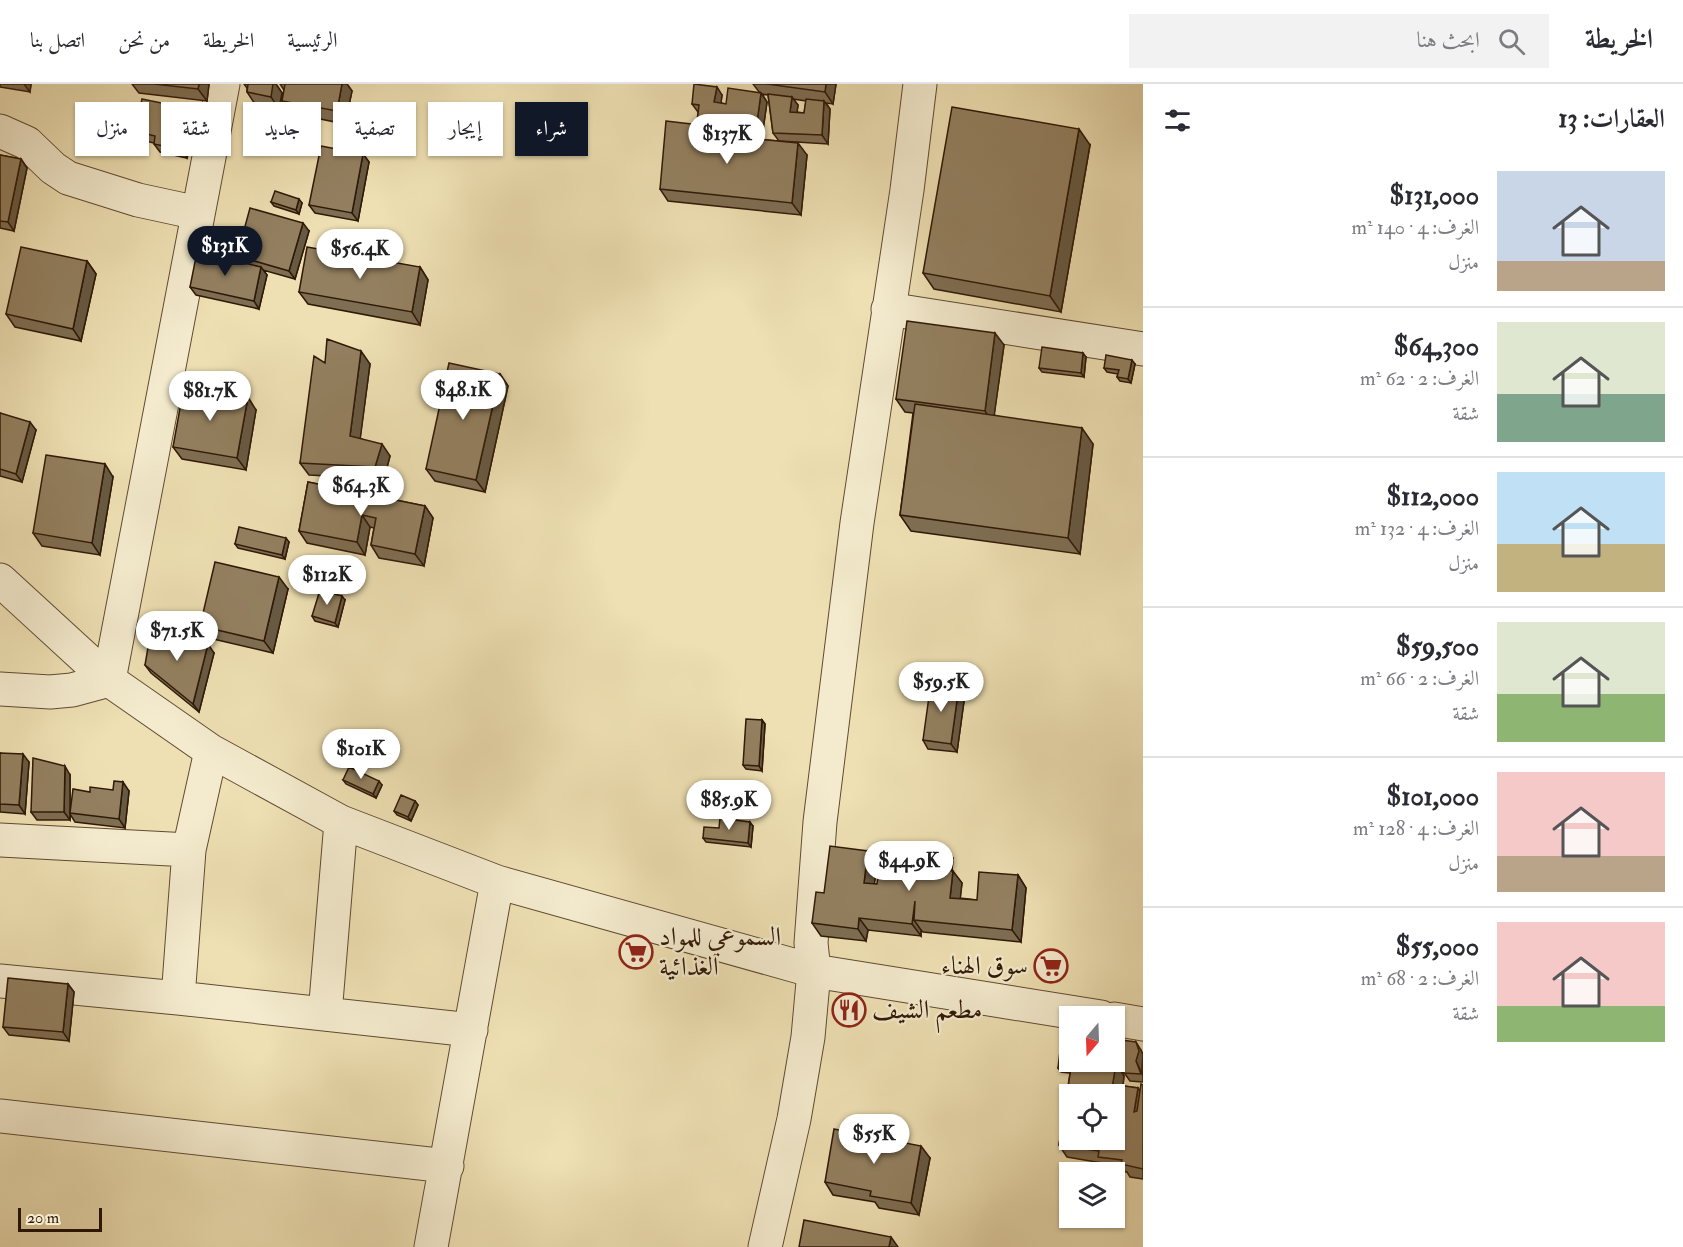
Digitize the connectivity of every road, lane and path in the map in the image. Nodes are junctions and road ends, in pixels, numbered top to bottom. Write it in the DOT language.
graph roads {
  1 [pos="223,84"];
  2 [pos="920,84"];
  3 [pos="0,131"];
  4 [pos="198,213"];
  5 [pos="888,309"];
  6 [pos="1143,349"];
  7 [pos="0,580"];
  8 [pos="109,680"];
  9 [pos="0,689"];
  10 [pos="211,751"];
  11 [pos="341,822"];
  12 [pos="0,840"];
  13 [pos="189,850"];
  14 [pos="497,882"];
  15 [pos="814,971"];
  16 [pos="0,981"];
  17 [pos="178,998"];
  18 [pos="1059,1010"];
  19 [pos="325,1014"];
  20 [pos="1125,1021"];
  21 [pos="1143,1024"];
  22 [pos="471,1030"];
  23 [pos="0,1116"];
  24 [pos="447,1166"];
  25 [pos="431,1247"];
  26 [pos="765,1247"];
  1 -- 4 [label="street"];
  2 -- 5 [label="street"];
  3 -- 4 [label="street"];
  4 -- 8 [label="street"];
  5 -- 6 [label="street"];
  5 -- 15 [label="street"];
  7 -- 8 [label="street"];
  8 -- 9 [label="street"];
  8 -- 10 [label="street"];
  10 -- 11 [label="street"];
  10 -- 13 [label="street"];
  11 -- 14 [label="street"];
  11 -- 19 [label="street"];
  12 -- 13 [label="street"];
  13 -- 17 [label="street"];
  14 -- 15 [label="street"];
  14 -- 22 [label="street"];
  15 -- 18 [label="street"];
  15 -- 26 [label="street"];
  16 -- 17 [label="street"];
  17 -- 19 [label="street"];
  19 -- 22 [label="street"];
  20 -- 21 [label="street"];
  22 -- 24 [label="street"];
  23 -- 24 [label="street"];
  24 -- 25 [label="street"];
}
